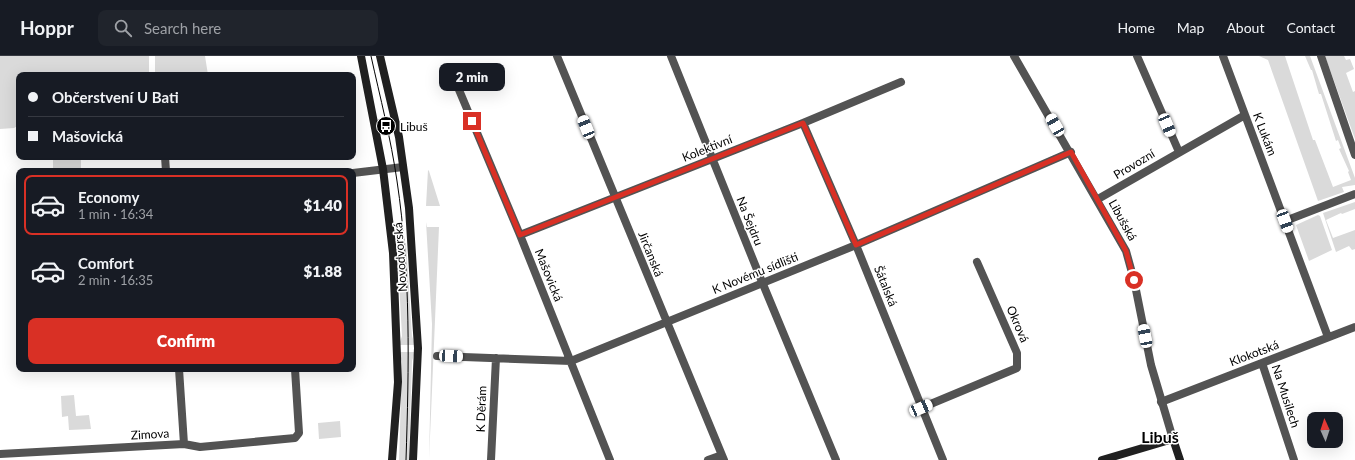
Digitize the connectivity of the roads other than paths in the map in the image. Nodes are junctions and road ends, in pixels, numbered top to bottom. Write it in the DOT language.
graph roads {
  1 [pos="360,56"];
  2 [pos="380,56"];
  3 [pos="557,56"];
  4 [pos="671,56"];
  5 [pos="1014,56"];
  6 [pos="1137,56"];
  7 [pos="1223,56"];
  8 [pos="1321,56"];
  9 [pos="454,78"];
  10 [pos="901,82"];
  11 [pos="1245,115"];
  12 [pos="803,123"];
  13 [pos="1071,152"];
  14 [pos="1179,152"];
  15 [pos="1355,155"];
  16 [pos="712,158"];
  17 [pos="403,167"];
  18 [pos="383,169"];
  19 [pos="356,173"];
  20 [pos="1355,194"];
  21 [pos="615,198"];
  22 [pos="1098,199"];
  23 [pos="1285,221"];
  24 [pos="520,235"];
  25 [pos="856,245"];
  26 [pos="977,262"];
  27 [pos="762,283"];
  28 [pos="666,322"];
  29 [pos="1355,327"];
  30 [pos="1328,337"];
  31 [pos="437,356"];
  32 [pos="496,358"];
  33 [pos="571,361"];
  34 [pos="1262,363"];
  35 [pos="180,372"];
  36 [pos="295,372"];
  37 [pos="1162,402"];
  38 [pos="921,408"];
  39 [pos="1173,439"];
  40 [pos="184,444"];
  41 [pos="0,454"];
  42 [pos="15,456"];
  43 [pos="723,457"];
  44 [pos="392,460"];
  45 [pos="413,460"];
  46 [pos="491,460"];
  47 [pos="610,460"];
  48 [pos="708,460"];
  49 [pos="836,460"];
  50 [pos="943,460"];
  51 [pos="1102,460"];
  52 [pos="1180,460"];
  53 [pos="1294,460"];
  1 -- 18 [label="main road, Novodvorská"];
  2 -- 17 [label="main road, Novodvorská"];
  3 -- 21 [label="street, Jirčanská"];
  4 -- 16 [label="street, Na Šejdru"];
  5 -- 13 [label="street, Libušská"];
  6 -- 14 [label="street"];
  7 -- 11 [label="street, K Lukám"];
  8 -- 15 [label="street"];
  9 -- 24 [label="street, Mašovická"];
  10 -- 12 [label="street, Kolektivní"];
  11 -- 14 [label="street, Provozní"];
  11 -- 23 [label="street, K Lukám"];
  12 -- 16 [label="street, Kolektivní"];
  12 -- 25 [label="street, Šátalská"];
  13 -- 22 [label="street, Libušská"];
  13 -- 25 [label="street, K Novému sídlišti"];
  14 -- 22 [label="street, Provozní"];
  16 -- 21 [label="street, Kolektivní"];
  16 -- 27 [label="street, Na Šejdru"];
  17 -- 18 [label="street"];
  17 -- 45 [label="main road, Novodvorská"];
  18 -- 19 [label="street"];
  18 -- 44 [label="main road, Novodvorská"];
  20 -- 23 [label="street"];
  21 -- 24 [label="street, Kolektivní"];
  21 -- 28 [label="street, Jirčanská"];
  22 -- 37 [label="street, Libušská"];
  23 -- 30 [label="street, K Lukám"];
  24 -- 33 [label="street, Mašovická"];
  25 -- 27 [label="street, K Novému sídlišti"];
  25 -- 38 [label="street, Šátalská"];
  26 -- 38 [label="street, Okrová"];
  27 -- 28 [label="street, K Novému sídlišti"];
  27 -- 49 [label="street, Na Šejdru"];
  28 -- 33 [label="street, K Novému sídlišti"];
  28 -- 43 [label="street, Jirčanská"];
  29 -- 30 [label="street, Klokotská"];
  30 -- 34 [label="street, Klokotská"];
  31 -- 32 [label="street, K Novému sídlišti"];
  32 -- 33 [label="street, K Novému sídlišti"];
  32 -- 46 [label="street, K Děrám"];
  33 -- 47 [label="street, Mašovická"];
  34 -- 37 [label="street, Klokotská"];
  34 -- 53 [label="street, Na Musilech"];
  35 -- 40 [label="street"];
  36 -- 40 [label="street, Zimova"];
  37 -- 39 [label="street, Libušská"];
  38 -- 50 [label="street, Šátalská"];
  39 -- 51 [label="main road"];
  39 -- 52 [label="main road, Libušská"];
  40 -- 42 [label="street, Zimova"];
  41 -- 42 [label="street, Zimova"];
  43 -- 48 [label="street"];
}
